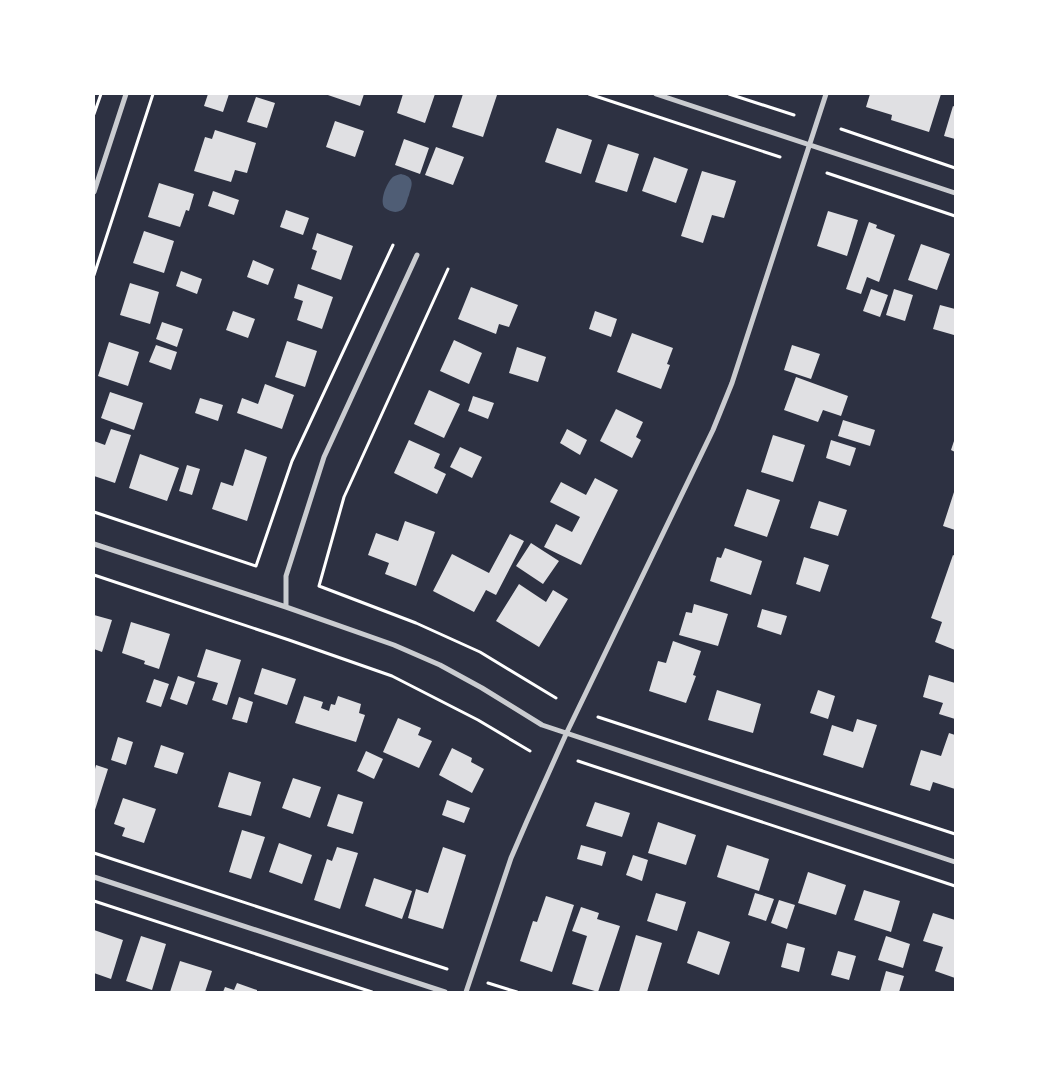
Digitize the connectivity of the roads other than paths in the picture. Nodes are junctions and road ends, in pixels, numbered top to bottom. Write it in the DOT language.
graph roads {
  1 [pos="126,94"];
  2 [pos="656,94"];
  3 [pos="826,94"];
  4 [pos="810,145"];
  5 [pos="94,192"];
  6 [pos="955,193"];
  7 [pos="417,254"];
  8 [pos="94,544"];
  9 [pos="286,607"];
  10 [pos="566,732"];
  11 [pos="955,862"];
  12 [pos="94,877"];
  13 [pos="444,992"];
  14 [pos="466,992"];
  1 -- 5 [label="street"];
  2 -- 4 [label="street"];
  3 -- 4 [label="street"];
  4 -- 6 [label="street"];
  4 -- 10 [label="street"];
  7 -- 9 [label="street"];
  8 -- 9 [label="street"];
  9 -- 10 [label="street"];
  10 -- 11 [label="street"];
  10 -- 14 [label="street"];
  12 -- 13 [label="street"];
}
